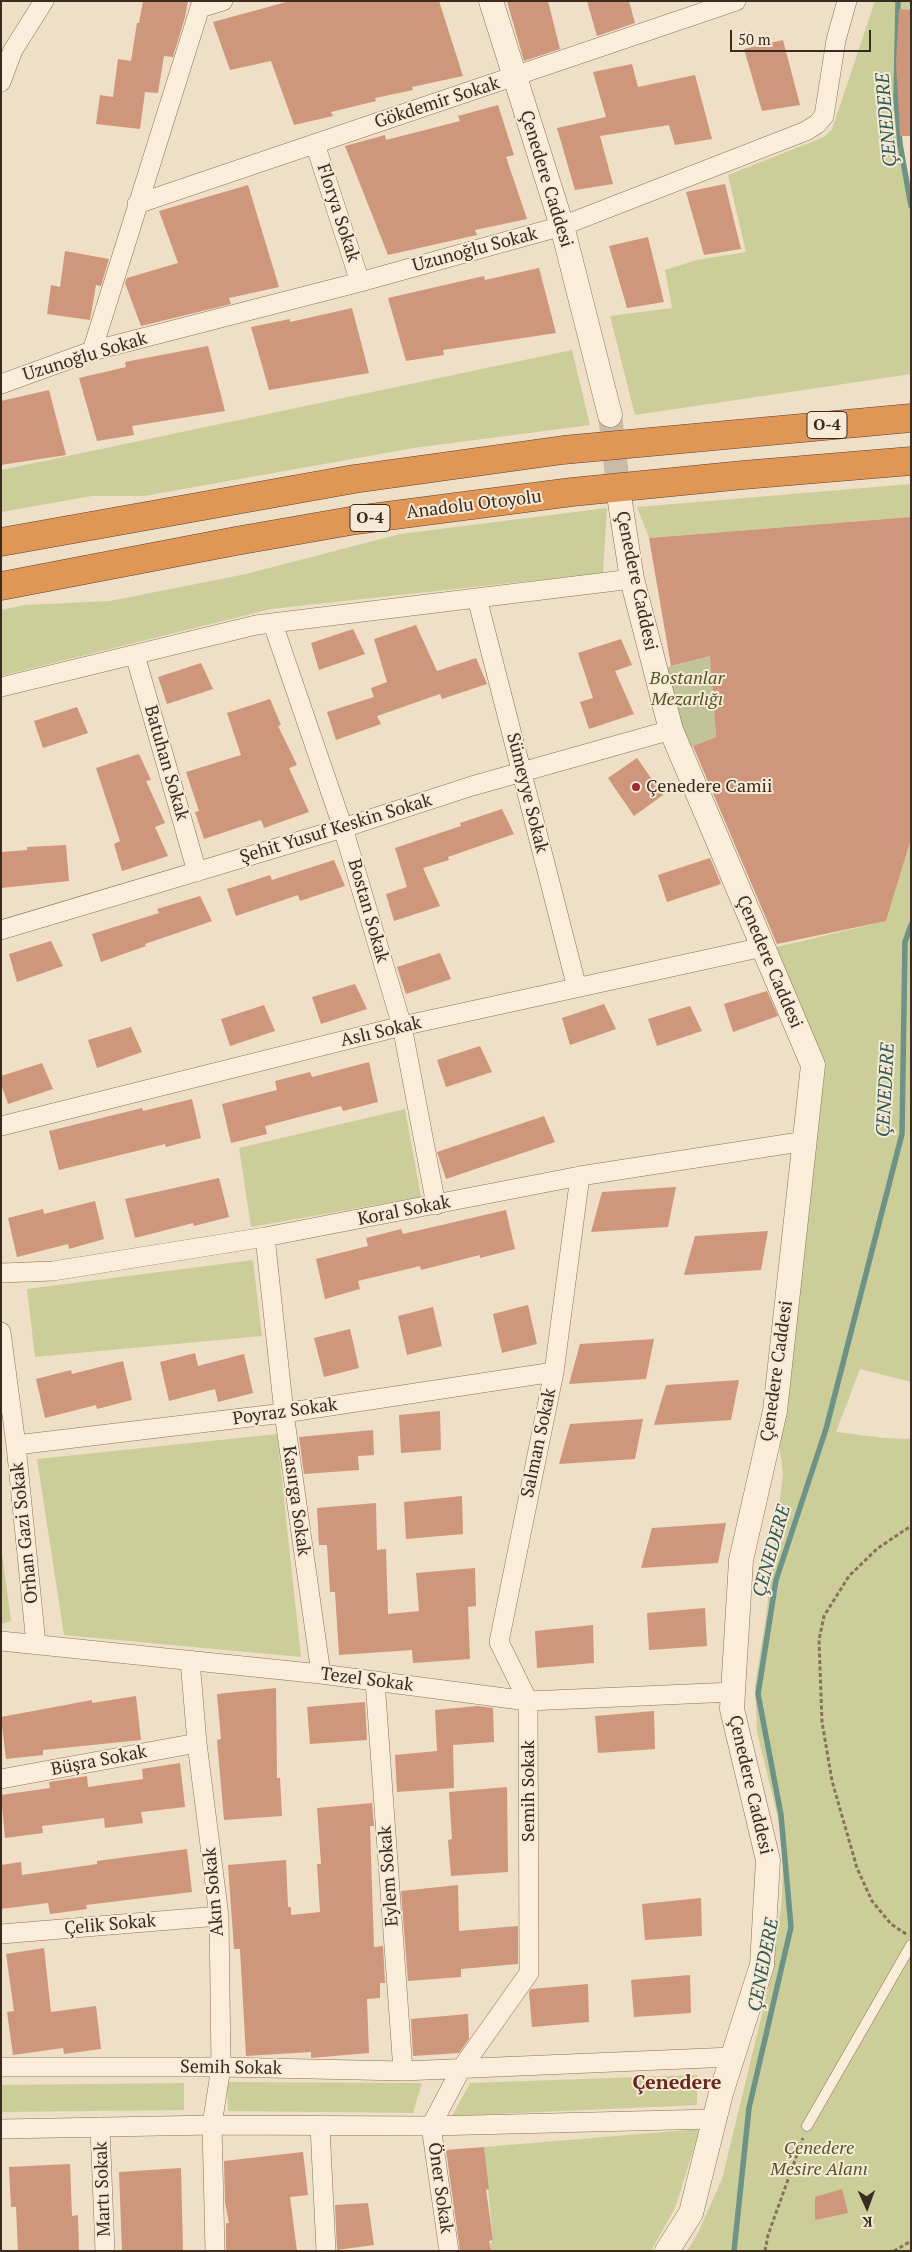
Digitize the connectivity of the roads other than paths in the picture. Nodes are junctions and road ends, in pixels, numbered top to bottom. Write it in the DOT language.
graph roads {
  1 [pos="44,1"];
  2 [pos="223,1"];
  3 [pos="491,1"];
  4 [pos="736,1"];
  5 [pos="847,1"];
  6 [pos="201,5"];
  7 [pos="514,78"];
  8 [pos="1,82"];
  9 [pos="315,144"];
  10 [pos="137,204"];
  11 [pos="562,226"];
  12 [pos="360,282"];
  13 [pos="92,351"];
  14 [pos="1,384"];
  15 [pos="610,415"];
  16 [pos="911,418"];
  17 [pos="911,462"];
  18 [pos="620,502"];
  19 [pos="1,542"];
  20 [pos="632,579"];
  21 [pos="1,586"];
  22 [pos="477,598"];
  23 [pos="273,624"];
  24 [pos="135,655"];
  25 [pos="1,687"];
  26 [pos="672,730"];
  27 [pos="522,772"];
  28 [pos="343,828"];
  29 [pos="197,872"];
  30 [pos="1,930"];
  31 [pos="763,947"];
  32 [pos="578,988"];
  33 [pos="402,1026"];
  34 [pos="1,1126"];
  35 [pos="806,1141"];
  36 [pos="580,1176"];
  37 [pos="436,1205"];
  38 [pos="266,1237"];
  39 [pos="1,1273"];
  40 [pos="1,1332"];
  41 [pos="554,1372"];
  42 [pos="284,1414"];
  43 [pos="16,1445"];
  44 [pos="1,1641"];
  45 [pos="36,1644"];
  46 [pos="190,1660"];
  47 [pos="321,1674"];
  48 [pos="375,1681"];
  49 [pos="733,1692"];
  50 [pos="528,1701"];
  51 [pos="197,1743"];
  52 [pos="1,1779"];
  53 [pos="219,1916"];
  54 [pos="1,1934"];
  55 [pos="911,1944"];
  56 [pos="732,2057"];
  57 [pos="1,2066"];
  58 [pos="221,2067"];
  59 [pos="461,2069"];
  60 [pos="403,2071"];
  61 [pos="714,2119"];
  62 [pos="212,2125"];
  63 [pos="320,2126"];
  64 [pos="431,2126"];
  65 [pos="808,2126"];
  66 [pos="100,2127"];
  67 [pos="1,2129"];
  68 [pos="105,2251"];
  69 [pos="215,2251"];
  70 [pos="326,2251"];
  71 [pos="449,2251"];
  72 [pos="667,2251"];
  1 -- 8 [label="street"];
  2 -- 6 [label="street"];
  3 -- 7 [label="street, Çenedere Caddesi"];
  4 -- 7 [label="street, Gökdemir Sokak"];
  5 -- 11 [label="street, Uzunoğlu Sokak"];
  6 -- 10 [label="street"];
  7 -- 9 [label="street, Gökdemir Sokak"];
  7 -- 11 [label="street, Çenedere Caddesi"];
  9 -- 10 [label="street, Gökdemir Sokak"];
  9 -- 12 [label="street, Florya Sokak"];
  10 -- 13 [label="street"];
  11 -- 12 [label="street, Uzunoğlu Sokak"];
  11 -- 15 [label="street, Çenedere Caddesi"];
  12 -- 13 [label="street, Uzunoğlu Sokak"];
  13 -- 14 [label="street, Uzunoğlu Sokak"];
  16 -- 19 [label="highway, O-4"];
  17 -- 21 [label="highway, Anadolu Otoyolu / O-4"];
  18 -- 20 [label="street, Çenedere Caddesi"];
  20 -- 22 [label="street"];
  20 -- 26 [label="street, Çenedere Caddesi"];
  22 -- 23 [label="street"];
  22 -- 27 [label="street, Sümeyye Sokak"];
  23 -- 24 [label="street"];
  23 -- 28 [label="street, Bostan Sokak"];
  24 -- 25 [label="street"];
  24 -- 29 [label="street, Batuhan Sokak"];
  26 -- 27 [label="street, Şehit Yusuf Keskin Sokak"];
  26 -- 31 [label="street, Çenedere Caddesi"];
  27 -- 28 [label="street, Şehit Yusuf Keskin Sokak"];
  27 -- 32 [label="street, Sümeyye Sokak"];
  28 -- 29 [label="street, Şehit Yusuf Keskin Sokak"];
  28 -- 33 [label="street, Bostan Sokak"];
  29 -- 30 [label="street, Şehit Yusuf Keskin Sokak"];
  31 -- 32 [label="street, Aslı Sokak"];
  31 -- 35 [label="street, Çenedere Caddesi"];
  32 -- 33 [label="street, Aslı Sokak"];
  33 -- 34 [label="street, Aslı Sokak"];
  33 -- 37 [label="street, Bostan Sokak"];
  35 -- 36 [label="street, Koral Sokak"];
  35 -- 49 [label="street, Çenedere Caddesi"];
  36 -- 37 [label="street, Koral Sokak"];
  36 -- 41 [label="street, Salman Sokak"];
  37 -- 38 [label="street, Koral Sokak"];
  38 -- 39 [label="street, Koral Sokak"];
  38 -- 42 [label="street, Kasırga Sokak"];
  40 -- 43 [label="street, Orhan Gazi Sokak"];
  41 -- 42 [label="street, Poyraz Sokak"];
  41 -- 50 [label="street, Salman Sokak"];
  42 -- 43 [label="street, Poyraz Sokak"];
  42 -- 47 [label="street, Kasırga Sokak"];
  43 -- 45 [label="street, Orhan Gazi Sokak"];
  44 -- 45 [label="street, Tezel Sokak"];
  45 -- 46 [label="street, Tezel Sokak"];
  46 -- 47 [label="street, Tezel Sokak"];
  46 -- 51 [label="street, Akın Sokak"];
  47 -- 48 [label="street, Tezel Sokak"];
  48 -- 50 [label="street, Tezel Sokak"];
  48 -- 60 [label="street, Eylem Sokak"];
  49 -- 50 [label="street, Tezel Sokak"];
  49 -- 56 [label="street, Çenedere Caddesi"];
  50 -- 59 [label="street, Semih Sokak"];
  51 -- 52 [label="street, Büşra Sokak"];
  51 -- 53 [label="street, Akın Sokak"];
  53 -- 54 [label="street, Çelik Sokak"];
  53 -- 58 [label="street, Akın Sokak"];
  55 -- 65 [label="lane"];
  56 -- 59 [label="street, Semih Sokak"];
  56 -- 61 [label="street, Çenedere Caddesi"];
  57 -- 58 [label="street, Semih Sokak"];
  58 -- 60 [label="street, Semih Sokak"];
  58 -- 62 [label="street, Akın Sokak"];
  59 -- 60 [label="street, Semih Sokak"];
  59 -- 64 [label="street, Semih Sokak"];
  61 -- 64 [label="street"];
  61 -- 72 [label="street, Çenedere Caddesi"];
  62 -- 63 [label="street"];
  62 -- 66 [label="street"];
  62 -- 69 [label="street, Akın Sokak"];
  63 -- 64 [label="street"];
  63 -- 70 [label="street"];
  64 -- 71 [label="street, Öner Sokak"];
  66 -- 67 [label="street"];
  66 -- 68 [label="street, Martı Sokak"];
}
